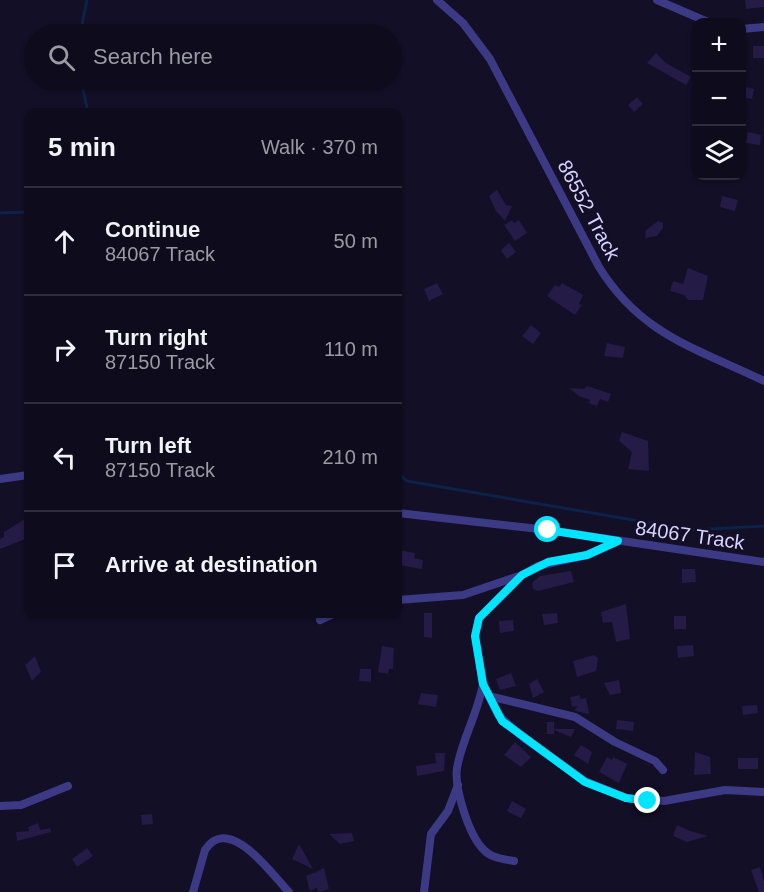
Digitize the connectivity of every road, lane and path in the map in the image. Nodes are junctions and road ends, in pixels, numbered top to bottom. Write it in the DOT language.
graph roads {
  1 [pos="437,0"];
  2 [pos="657,0"];
  3 [pos="699,18"];
  4 [pos="764,27"];
  5 [pos="746,29"];
  6 [pos="764,381"];
  7 [pos="24,476"];
  8 [pos="0,479"];
  9 [pos="402,513"];
  10 [pos="618,541"];
  11 [pos="764,562"];
  12 [pos="522,575"];
  13 [pos="402,600"];
  14 [pos="324,618"];
  15 [pos="320,620"];
  16 [pos="483,684"];
  17 [pos="489,696"];
  18 [pos="663,770"];
  19 [pos="458,785"];
  20 [pos="68,786"];
  21 [pos="764,792"];
  22 [pos="0,806"];
  23 [pos="514,861"];
  24 [pos="193,892"];
  25 [pos="289,892"];
  26 [pos="424,892"];
  1 -- 6 [label="street, 86552 Track"];
  2 -- 3 [label="street"];
  4 -- 5 [label="street"];
  7 -- 8 [label="street"];
  9 -- 10 [label="street, 84067 Track"];
  10 -- 11 [label="street, 84067 Track"];
  10 -- 12 [label="street"];
  12 -- 13 [label="street"];
  12 -- 16 [label="street"];
  14 -- 15 [label="street"];
  16 -- 17 [label="street"];
  16 -- 19 [label="street"];
  17 -- 18 [label="street"];
  17 -- 21 [label="street"];
  19 -- 23 [label="street"];
  19 -- 26 [label="street"];
  20 -- 22 [label="street"];
  24 -- 25 [label="street"];
}
